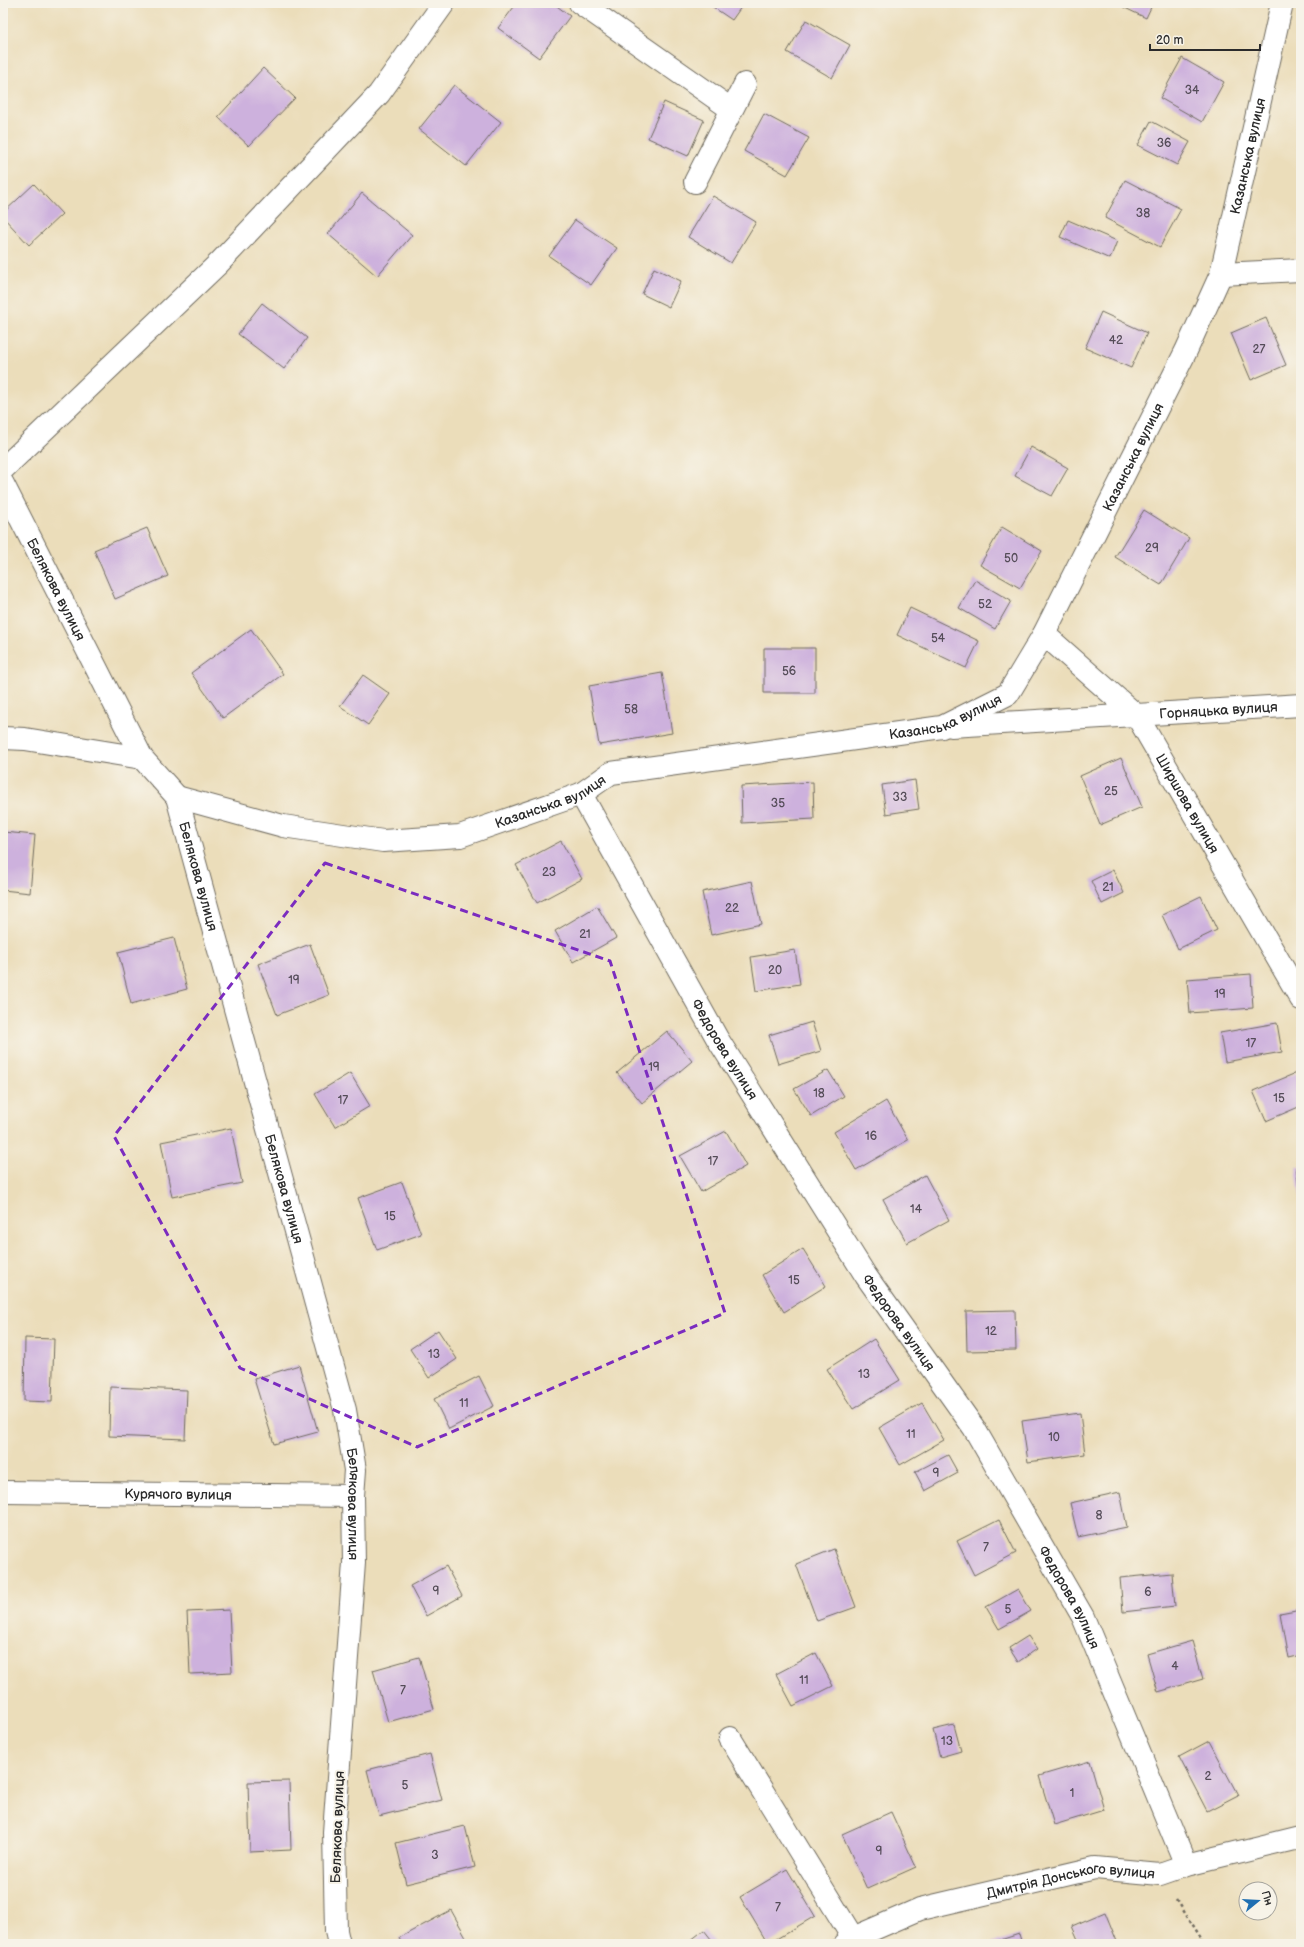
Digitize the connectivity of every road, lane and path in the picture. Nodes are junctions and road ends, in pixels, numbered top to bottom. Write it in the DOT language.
graph roads {
  1 [pos="444,3"];
  2 [pos="580,3"];
  3 [pos="1282,3"];
  4 [pos="745,84"];
  5 [pos="731,109"];
  6 [pos="695,182"];
  7 [pos="1301,270"];
  8 [pos="1221,274"];
  9 [pos="3,469"];
  10 [pos="3,484"];
  11 [pos="1044,634"];
  12 [pos="1301,705"];
  13 [pos="1137,716"];
  14 [pos="942,727"];
  15 [pos="3,738"];
  16 [pos="142,758"];
  17 [pos="581,794"];
  18 [pos="176,797"];
  19 [pos="1301,999"];
  20 [pos="3,1492"];
  21 [pos="353,1496"];
  22 [pos="730,1738"];
  23 [pos="1301,1837"];
  24 [pos="1186,1865"];
  25 [pos="1160,1874"];
  26 [pos="849,1941"];
  27 [pos="339,1944"];
  28 [pos="1203,1944"];
  1 -- 9 [label="street"];
  2 -- 5 [label="street"];
  3 -- 8 [label="street, Казанська вулиця"];
  4 -- 5 [label="street"];
  5 -- 6 [label="street"];
  7 -- 8 [label="street"];
  8 -- 11 [label="street, Казанська вулиця"];
  10 -- 16 [label="street, Белякова вулиця"];
  11 -- 13 [label="street, Ширшова вулиця"];
  11 -- 14 [label="street, Казанська вулиця"];
  12 -- 13 [label="street, Горняцька вулиця"];
  13 -- 14 [label="street, Горняцька вулиця"];
  13 -- 19 [label="street, Ширшова вулиця"];
  14 -- 17 [label="street, Казанська вулиця"];
  15 -- 16 [label="street"];
  16 -- 18 [label="street, Белякова вулиця"];
  17 -- 18 [label="street, Казанська вулиця"];
  17 -- 24 [label="street, Федорова вулиця"];
  18 -- 21 [label="street, Белякова вулиця"];
  20 -- 21 [label="street, Курячого вулиця"];
  21 -- 27 [label="street, Белякова вулиця"];
  22 -- 26 [label="street"];
  23 -- 24 [label="street, Дмитрія Донського вулиця"];
  24 -- 25 [label="street, Дмитрія Донського вулиця"];
  25 -- 26 [label="street, Дмитрія Донського вулиця"];
  25 -- 28 [label="path"];
}
